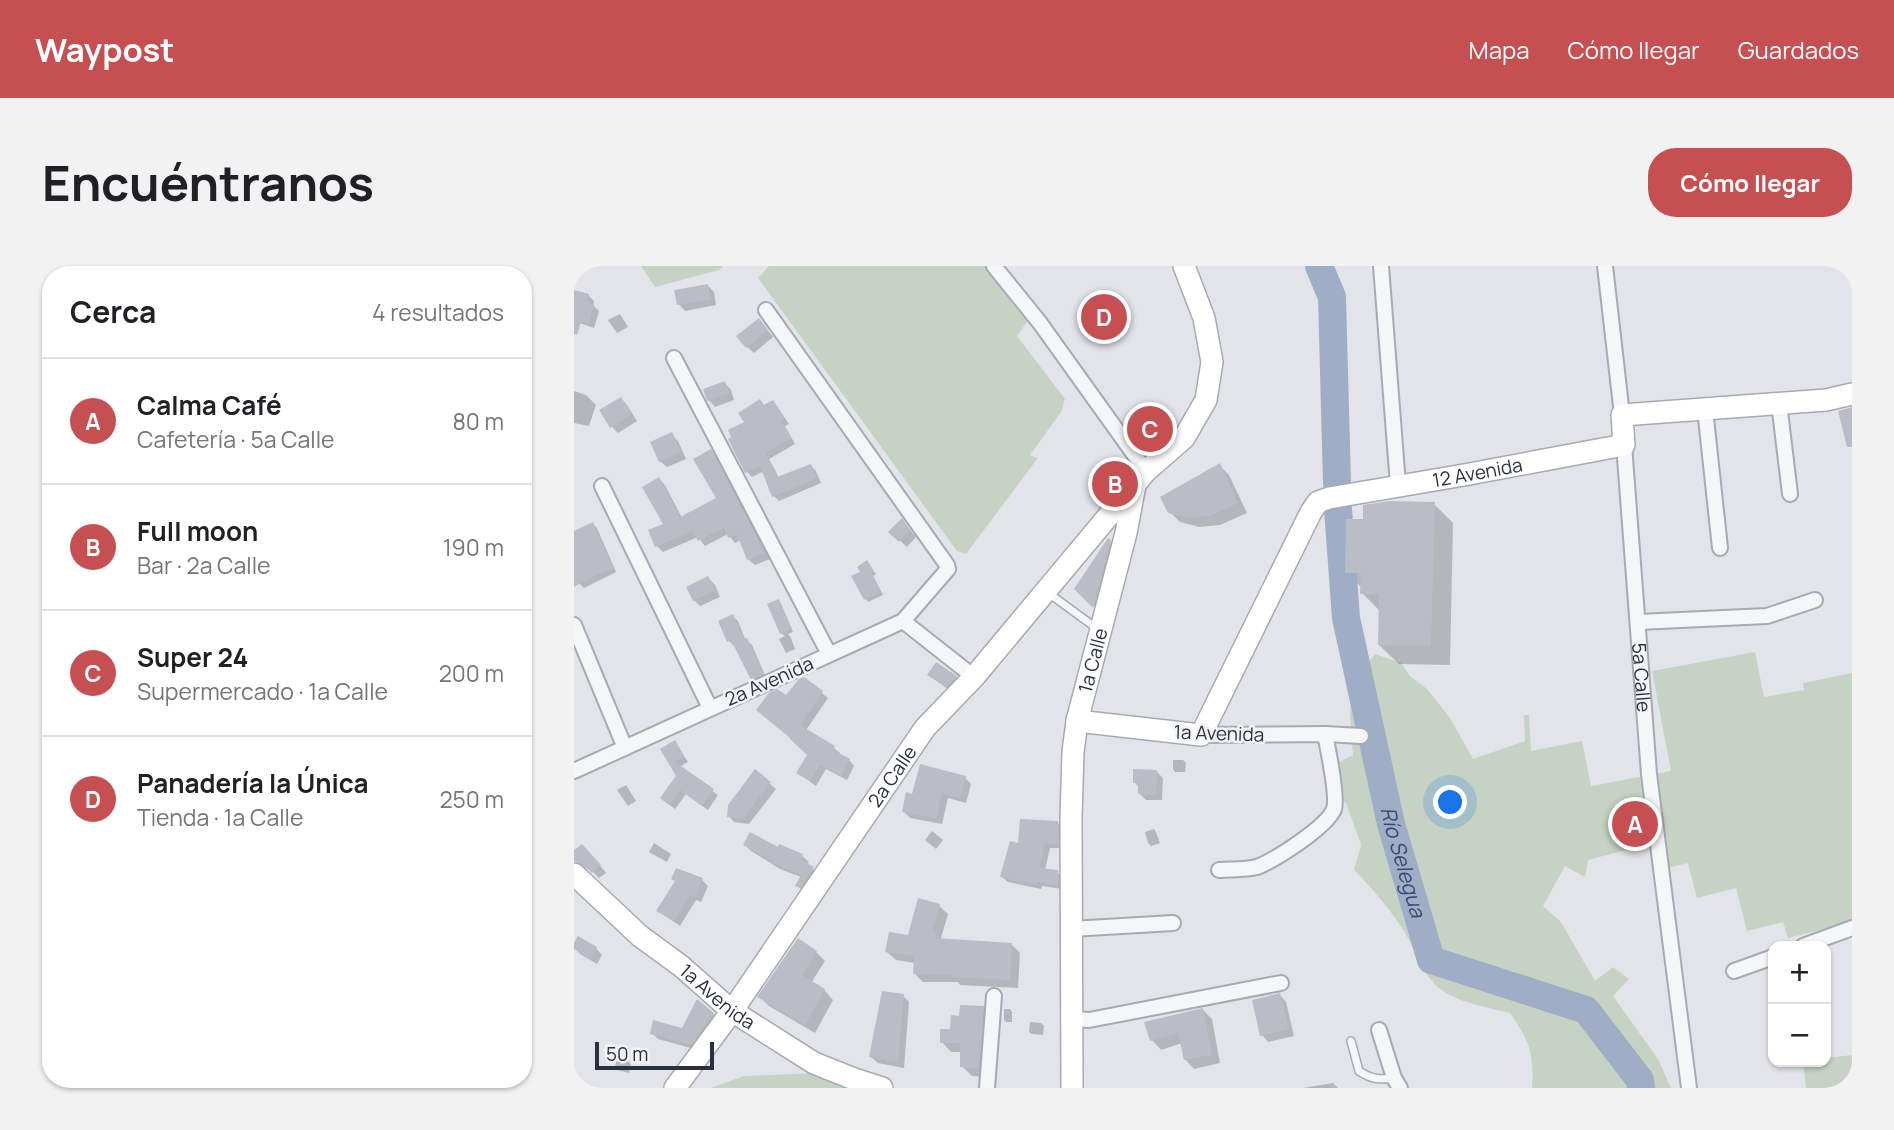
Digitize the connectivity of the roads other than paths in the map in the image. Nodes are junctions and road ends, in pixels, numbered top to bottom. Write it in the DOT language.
graph roads {
  1 [pos="994,266"];
  2 [pos="1184,266"];
  3 [pos="1381,266"];
  4 [pos="1605,266"];
  5 [pos="766,310"];
  6 [pos="674,358"];
  7 [pos="1852,394"];
  8 [pos="1779,403"];
  9 [pos="1705,409"];
  10 [pos="1622,415"];
  11 [pos="1624,445"];
  12 [pos="1141,477"];
  13 [pos="1398,485"];
  14 [pos="602,486"];
  15 [pos="1790,494"];
  16 [pos="1720,548"];
  17 [pos="1046,591"];
  18 [pos="1815,600"];
  19 [pos="902,621"];
  20 [pos="1638,622"];
  21 [pos="574,625"];
  22 [pos="1100,631"];
  23 [pos="829,654"];
  24 [pos="974,677"];
  25 [pos="710,708"];
  26 [pos="1077,721"];
  27 [pos="1325,734"];
  28 [pos="1201,735"];
  29 [pos="1361,736"];
  30 [pos="625,748"];
  31 [pos="574,771"];
  32 [pos="1219,870"];
  33 [pos="574,874"];
  34 [pos="1172,923"];
  35 [pos="1852,928"];
  36 [pos="1071,929"];
  37 [pos="1817,941"];
  38 [pos="1768,959"];
  39 [pos="1734,971"];
  40 [pos="1281,983"];
  41 [pos="994,996"];
  42 [pos="732,1011"];
  43 [pos="1072,1019"];
  44 [pos="1379,1030"];
  45 [pos="1351,1041"];
  46 [pos="1397,1083"];
  47 [pos="675,1088"];
  48 [pos="882,1088"];
  49 [pos="987,1088"];
  50 [pos="1072,1088"];
  51 [pos="1689,1088"];
  1 -- 12 [label="street"];
  2 -- 12 [label="main road"];
  3 -- 13 [label="street"];
  4 -- 10 [label="street, 5a Calle"];
  5 -- 19 [label="street, 2a Avenida"];
  6 -- 23 [label="street"];
  7 -- 8 [label="main road"];
  8 -- 9 [label="main road"];
  8 -- 15 [label="street"];
  9 -- 10 [label="main road"];
  9 -- 16 [label="street"];
  10 -- 11 [label="main road, 5a Calle"];
  11 -- 13 [label="main road, 12 Avenida"];
  11 -- 20 [label="street, 5a Calle"];
  12 -- 17 [label="main road, 2a Calle"];
  12 -- 22 [label="main road, 1a Calle"];
  13 -- 28 [label="main road, 12 Avenida"];
  14 -- 25 [label="street"];
  17 -- 22 [label="lane"];
  17 -- 24 [label="main road, 2a Calle"];
  18 -- 20 [label="street"];
  19 -- 23 [label="street, 2a Avenida"];
  19 -- 24 [label="street"];
  20 -- 51 [label="street, 5a Calle"];
  21 -- 30 [label="street"];
  22 -- 26 [label="main road, 1a Calle"];
  23 -- 25 [label="street, 2a Avenida"];
  24 -- 42 [label="main road, 2a Calle"];
  25 -- 30 [label="street, 2a Avenida"];
  26 -- 28 [label="main road, 1a Avenida"];
  26 -- 36 [label="main road, 1a Calle"];
  27 -- 28 [label="street, 1a Avenida"];
  27 -- 29 [label="street, 1a Avenida"];
  27 -- 32 [label="street"];
  30 -- 31 [label="street, 2a Avenida"];
  33 -- 42 [label="main road, 1a Avenida"];
  34 -- 36 [label="street"];
  35 -- 37 [label="street"];
  36 -- 43 [label="main road, 1a Calle"];
  38 -- 39 [label="street"];
  40 -- 43 [label="street"];
  41 -- 49 [label="street"];
  42 -- 47 [label="main road, 2a Calle"];
  42 -- 48 [label="main road, 1a Avenida"];
  43 -- 50 [label="main road, 1a Calle"];
  44 -- 46 [label="street"];
  45 -- 46 [label="lane"];
}
